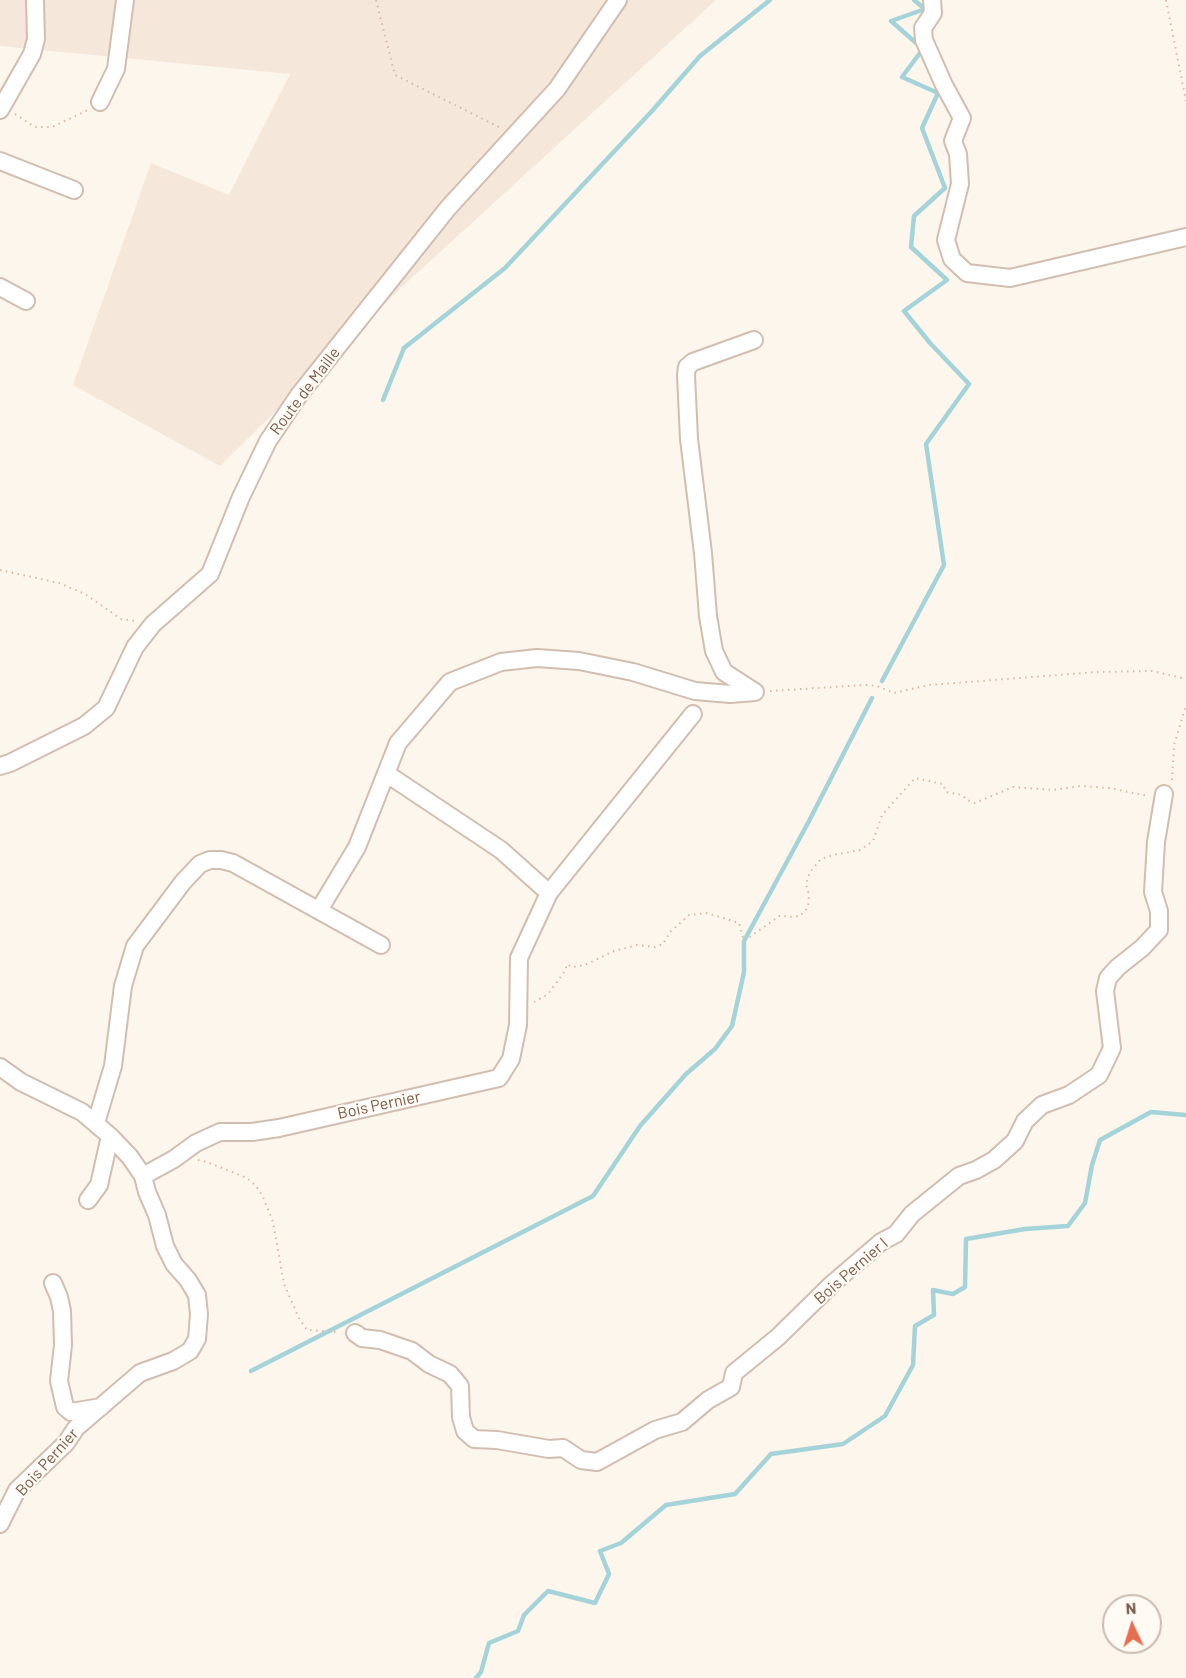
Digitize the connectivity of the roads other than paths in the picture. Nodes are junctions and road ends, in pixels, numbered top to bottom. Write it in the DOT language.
graph roads {
  1 [pos="35,0"];
  2 [pos="125,0"];
  3 [pos="618,0"];
  4 [pos="932,0"];
  5 [pos="100,102"];
  6 [pos="1,108"];
  7 [pos="0,161"];
  8 [pos="74,190"];
  9 [pos="1186,237"];
  10 [pos="0,287"];
  11 [pos="26,301"];
  12 [pos="754,340"];
  13 [pos="724,672"];
  14 [pos="695,691"];
  15 [pos="693,714"];
  16 [pos="0,766"];
  17 [pos="387,774"];
  18 [pos="1164,794"];
  19 [pos="549,893"];
  20 [pos="319,910"];
  21 [pos="381,945"];
  22 [pos="0,1067"];
  23 [pos="96,1123"];
  24 [pos="110,1136"];
  25 [pos="142,1176"];
  26 [pos="88,1200"];
  27 [pos="53,1283"];
  28 [pos="355,1333"];
  29 [pos="101,1407"];
  30 [pos="0,1524"];
  1 -- 6 [label="street"];
  2 -- 5 [label="street"];
  3 -- 16 [label="street, Route de Maille"];
  4 -- 9 [label="street"];
  7 -- 8 [label="street"];
  10 -- 11 [label="street"];
  12 -- 13 [label="street"];
  13 -- 14 [label="street"];
  13 -- 14 [label="street"];
  14 -- 17 [label="street"];
  15 -- 19 [label="street, Bois Pernier"];
  17 -- 19 [label="street"];
  17 -- 20 [label="street"];
  18 -- 28 [label="street, Bois Pernier I"];
  19 -- 25 [label="street, Bois Pernier"];
  20 -- 21 [label="street"];
  20 -- 23 [label="street"];
  22 -- 23 [label="street"];
  23 -- 24 [label="street"];
  24 -- 25 [label="street"];
  24 -- 26 [label="street"];
  25 -- 29 [label="street, Bois Pernier"];
  27 -- 29 [label="street, Bois Pernier"];
  29 -- 30 [label="street, Bois Pernier"];
}
